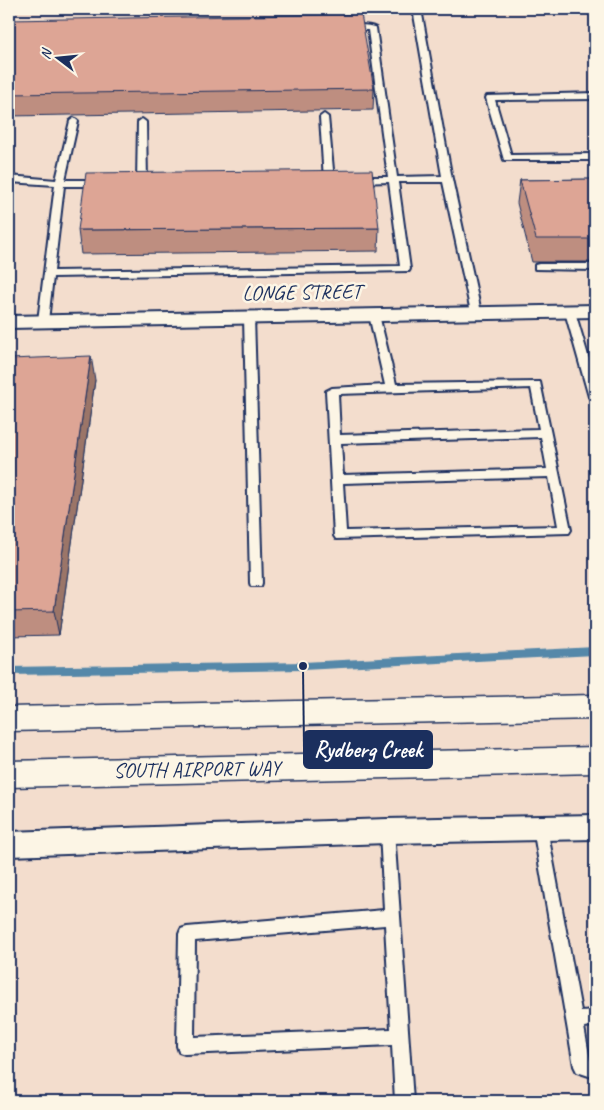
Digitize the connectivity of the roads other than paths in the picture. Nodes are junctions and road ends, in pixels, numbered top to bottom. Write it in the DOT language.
graph roads {
  1 [pos="417,9"];
  2 [pos="332,28"];
  3 [pos="595,96"];
  4 [pos="324,117"];
  5 [pos="74,121"];
  6 [pos="142,122"];
  7 [pos="595,156"];
  8 [pos="9,179"];
  9 [pos="447,179"];
  10 [pos="392,180"];
  11 [pos="115,182"];
  12 [pos="142,182"];
  13 [pos="60,183"];
  14 [pos="539,267"];
  15 [pos="595,267"];
  16 [pos="49,274"];
  17 [pos="595,311"];
  18 [pos="476,312"];
  19 [pos="570,312"];
  20 [pos="374,314"];
  21 [pos="249,316"];
  22 [pos="43,321"];
  23 [pos="9,322"];
  24 [pos="591,365"];
  25 [pos="391,388"];
  26 [pos="595,396"];
  27 [pos="546,433"];
  28 [pos="334,439"];
  29 [pos="554,473"];
  30 [pos="337,479"];
  31 [pos="256,583"];
  32 [pos="595,708"];
  33 [pos="9,719"];
  34 [pos="595,760"];
  35 [pos="9,774"];
  36 [pos="595,826"];
  37 [pos="540,828"];
  38 [pos="387,830"];
  39 [pos="9,844"];
  40 [pos="392,917"];
  41 [pos="595,1018"];
  42 [pos="575,1019"];
  43 [pos="400,1037"];
  44 [pos="595,1070"];
  45 [pos="404,1101"];
  1 -- 9 [label="lane"];
  2 -- 10 [label="lane"];
  3 -- 7 [label="lane"];
  4 -- 10 [label="lane"];
  5 -- 13 [label="lane"];
  6 -- 12 [label="lane"];
  8 -- 13 [label="lane"];
  9 -- 10 [label="lane"];
  9 -- 18 [label="lane"];
  10 -- 16 [label="lane"];
  11 -- 13 [label="lane"];
  13 -- 16 [label="lane"];
  14 -- 15 [label="lane"];
  16 -- 22 [label="lane"];
  17 -- 19 [label="street, LONGE STREET"];
  18 -- 19 [label="street, LONGE STREET"];
  18 -- 20 [label="street, LONGE STREET"];
  19 -- 24 [label="lane"];
  20 -- 21 [label="street, LONGE STREET"];
  20 -- 25 [label="lane"];
  21 -- 22 [label="street, LONGE STREET"];
  21 -- 31 [label="lane"];
  22 -- 23 [label="street, LONGE STREET"];
  24 -- 26 [label="lane"];
  25 -- 27 [label="lane"];
  25 -- 28 [label="lane"];
  27 -- 28 [label="lane"];
  27 -- 29 [label="lane"];
  28 -- 30 [label="lane"];
  29 -- 30 [label="lane"];
  29 -- 30 [label="lane"];
  32 -- 33 [label="main road"];
  34 -- 35 [label="main road, SOUTH AIRPORT WAY"];
  36 -- 37 [label="street"];
  37 -- 38 [label="street"];
  37 -- 42 [label="lane"];
  38 -- 39 [label="street"];
  38 -- 40 [label="lane"];
  40 -- 43 [label="lane"];
  40 -- 43 [label="lane"];
  41 -- 42 [label="lane"];
  42 -- 44 [label="lane"];
  43 -- 45 [label="lane"];
}
